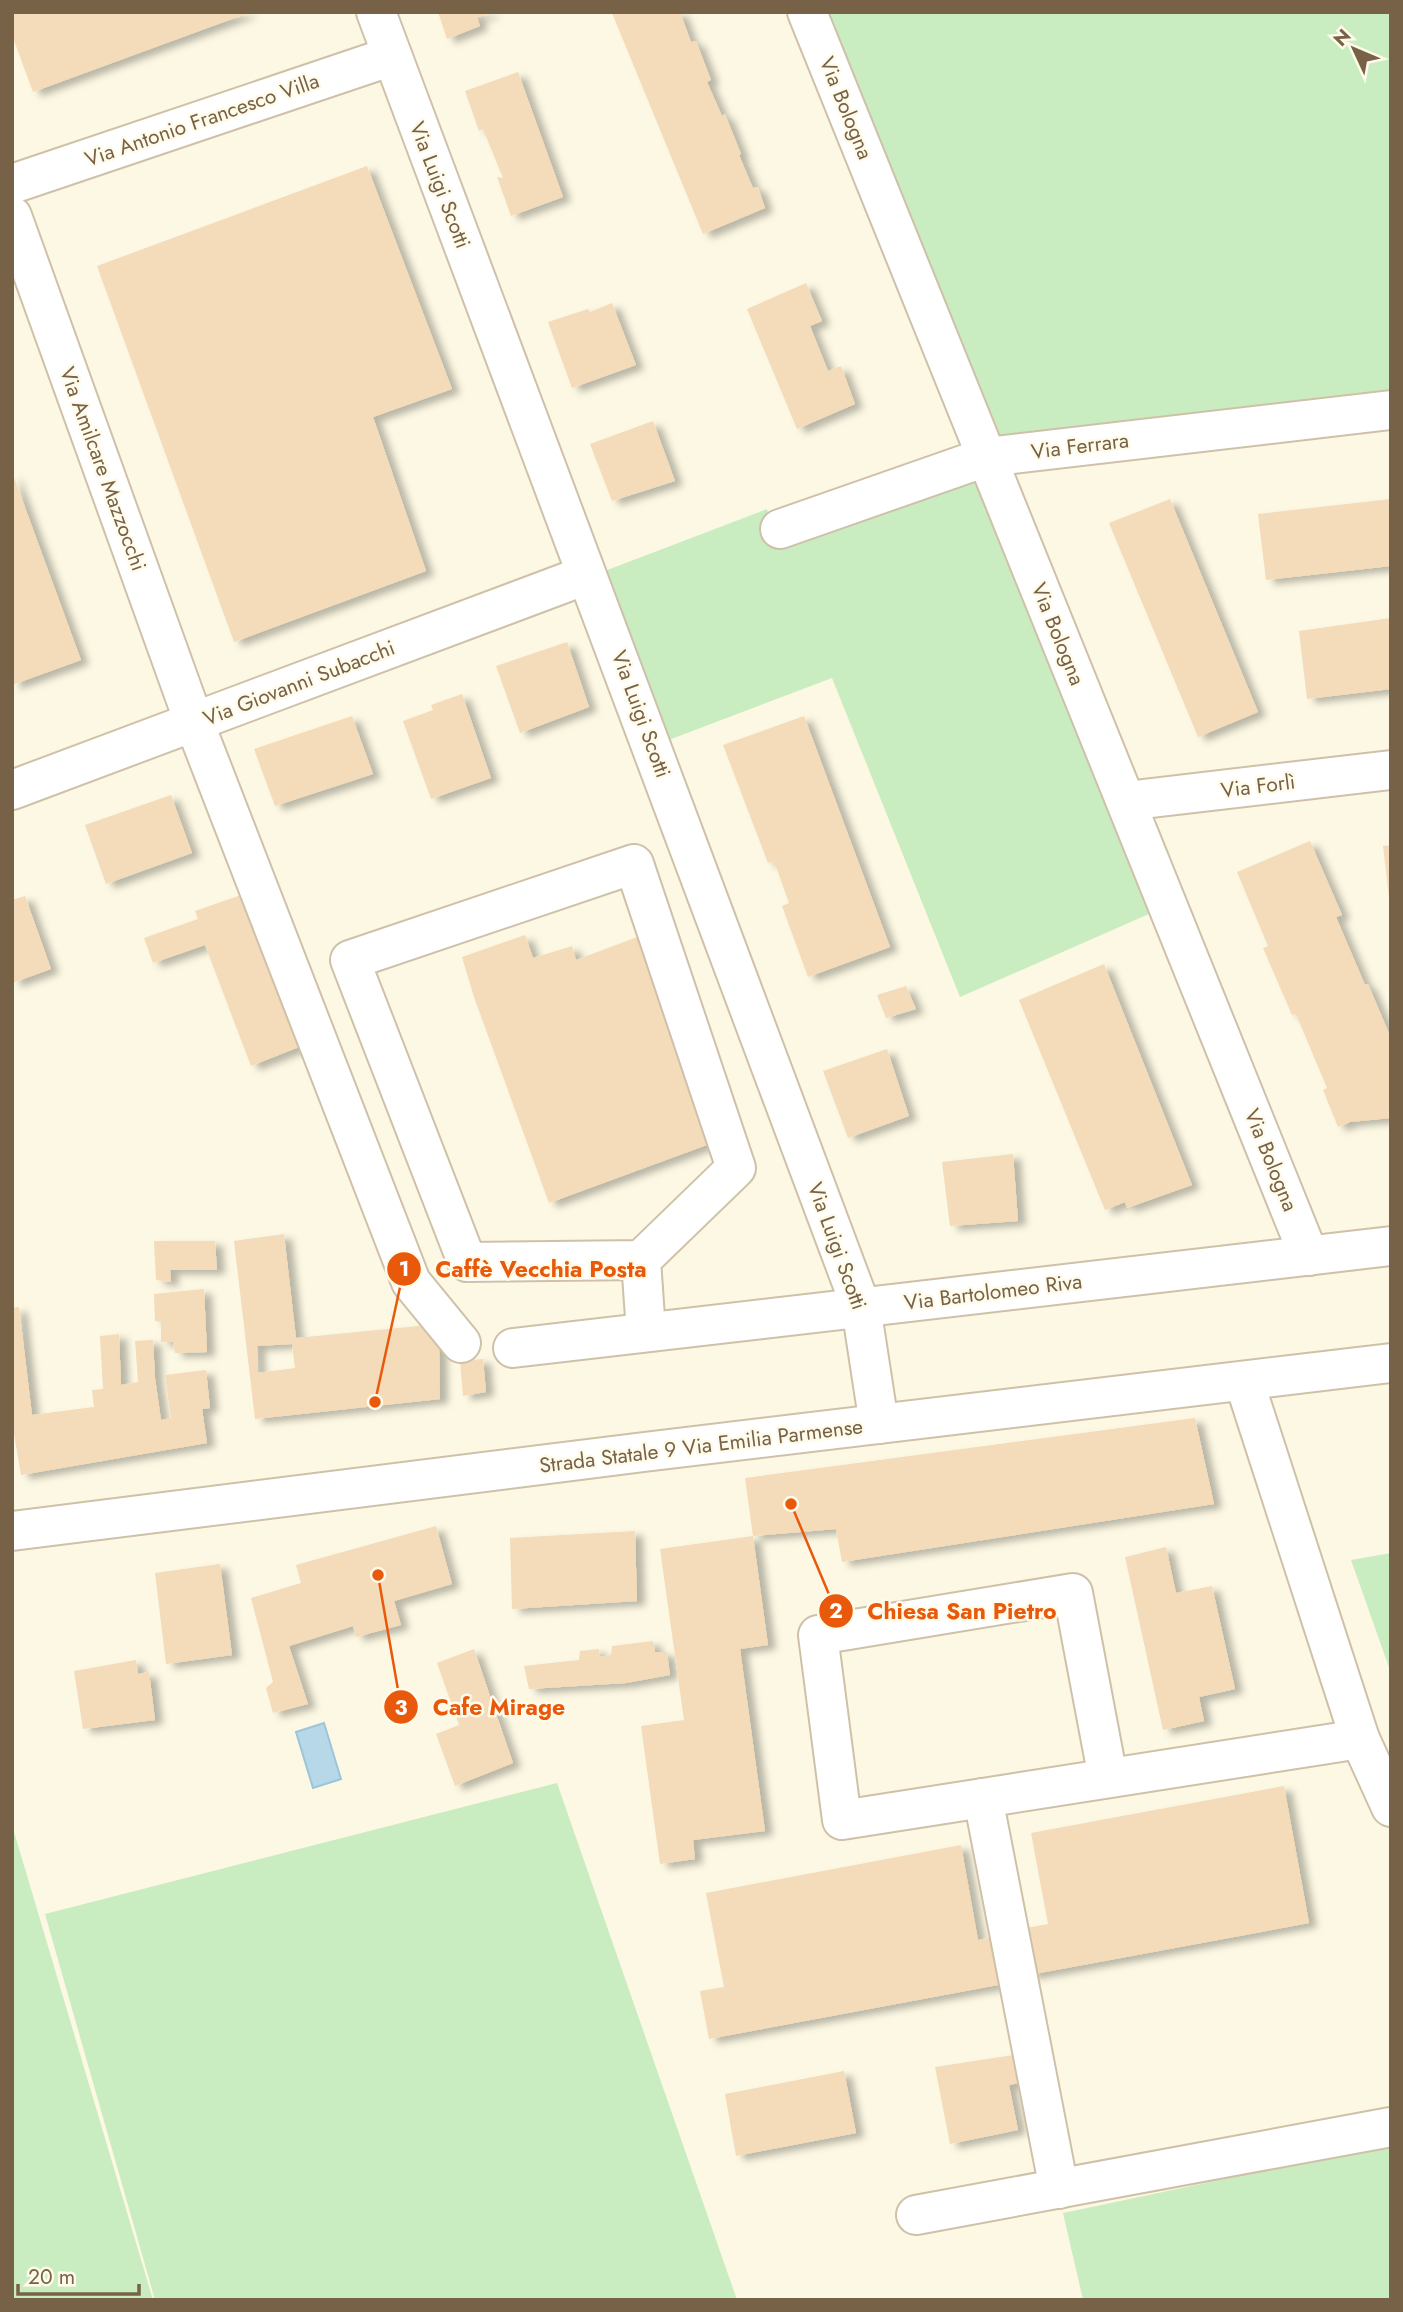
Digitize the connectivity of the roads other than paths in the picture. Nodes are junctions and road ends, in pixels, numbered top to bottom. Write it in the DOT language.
graph roads {
  1 [pos="376,12"];
  2 [pos="807,12"];
  3 [pos="392,56"];
  4 [pos="12,184"];
  5 [pos="12,216"];
  6 [pos="1391,410"];
  7 [pos="986,457"];
  8 [pos="780,529"];
  9 [pos="586,575"];
  10 [pos="194,722"];
  11 [pos="1391,770"];
  12 [pos="12,790"];
  13 [pos="1126,801"];
  14 [pos="1391,1247"];
  15 [pos="1309,1256"];
  16 [pos="641,1260"];
  17 [pos="861,1307"];
  18 [pos="646,1332"];
  19 [pos="461,1343"];
  20 [pos="513,1348"];
  21 [pos="1391,1363"];
  22 [pos="1244,1381"];
  23 [pos="879,1424"];
  24 [pos="12,1531"];
  25 [pos="1360,1739"];
  26 [pos="1108,1778"];
  27 [pos="983,1798"];
  28 [pos="1391,1807"];
  29 [pos="1391,2127"];
  30 [pos="1059,2189"];
  31 [pos="916,2215"];
  1 -- 3 [label="street, Via Luigi Scotti"];
  2 -- 7 [label="street, Via Bologna"];
  3 -- 4 [label="street, Via Antonio Francesco Villa"];
  3 -- 9 [label="street, Via Luigi Scotti"];
  5 -- 10 [label="street, Via Amilcare Mazzocchi"];
  6 -- 7 [label="street, Via Ferrara"];
  7 -- 8 [label="street, Via Ferrara"];
  7 -- 13 [label="street, Via Bologna"];
  9 -- 10 [label="street, Via Giovanni Subacchi"];
  9 -- 17 [label="street, Via Luigi Scotti"];
  10 -- 12 [label="street, Via Giovanni Subacchi"];
  10 -- 19 [label="street, Via Amilcare Mazzocchi"];
  11 -- 13 [label="street, Via Forlì"];
  13 -- 15 [label="street, Via Bologna"];
  14 -- 15 [label="street, Via Bartolomeo Riva"];
  15 -- 17 [label="street, Via Bartolomeo Riva"];
  16 -- 16 [label="street"];
  16 -- 18 [label="street"];
  17 -- 18 [label="street, Via Bartolomeo Riva"];
  17 -- 23 [label="street, Via Luigi Scotti"];
  18 -- 20 [label="street, Via Bartolomeo Riva"];
  21 -- 22 [label="street, Strada Statale 9 Via Emilia Parmense"];
  22 -- 23 [label="street, Strada Statale 9 Via Emilia Parmense"];
  22 -- 25 [label="street"];
  23 -- 24 [label="street, Strada Statale 9 Via Emilia Parmense"];
  25 -- 26 [label="street"];
  25 -- 28 [label="street"];
  26 -- 27 [label="street"];
  26 -- 27 [label="street"];
  27 -- 30 [label="street"];
  29 -- 30 [label="street"];
  30 -- 31 [label="street"];
}
